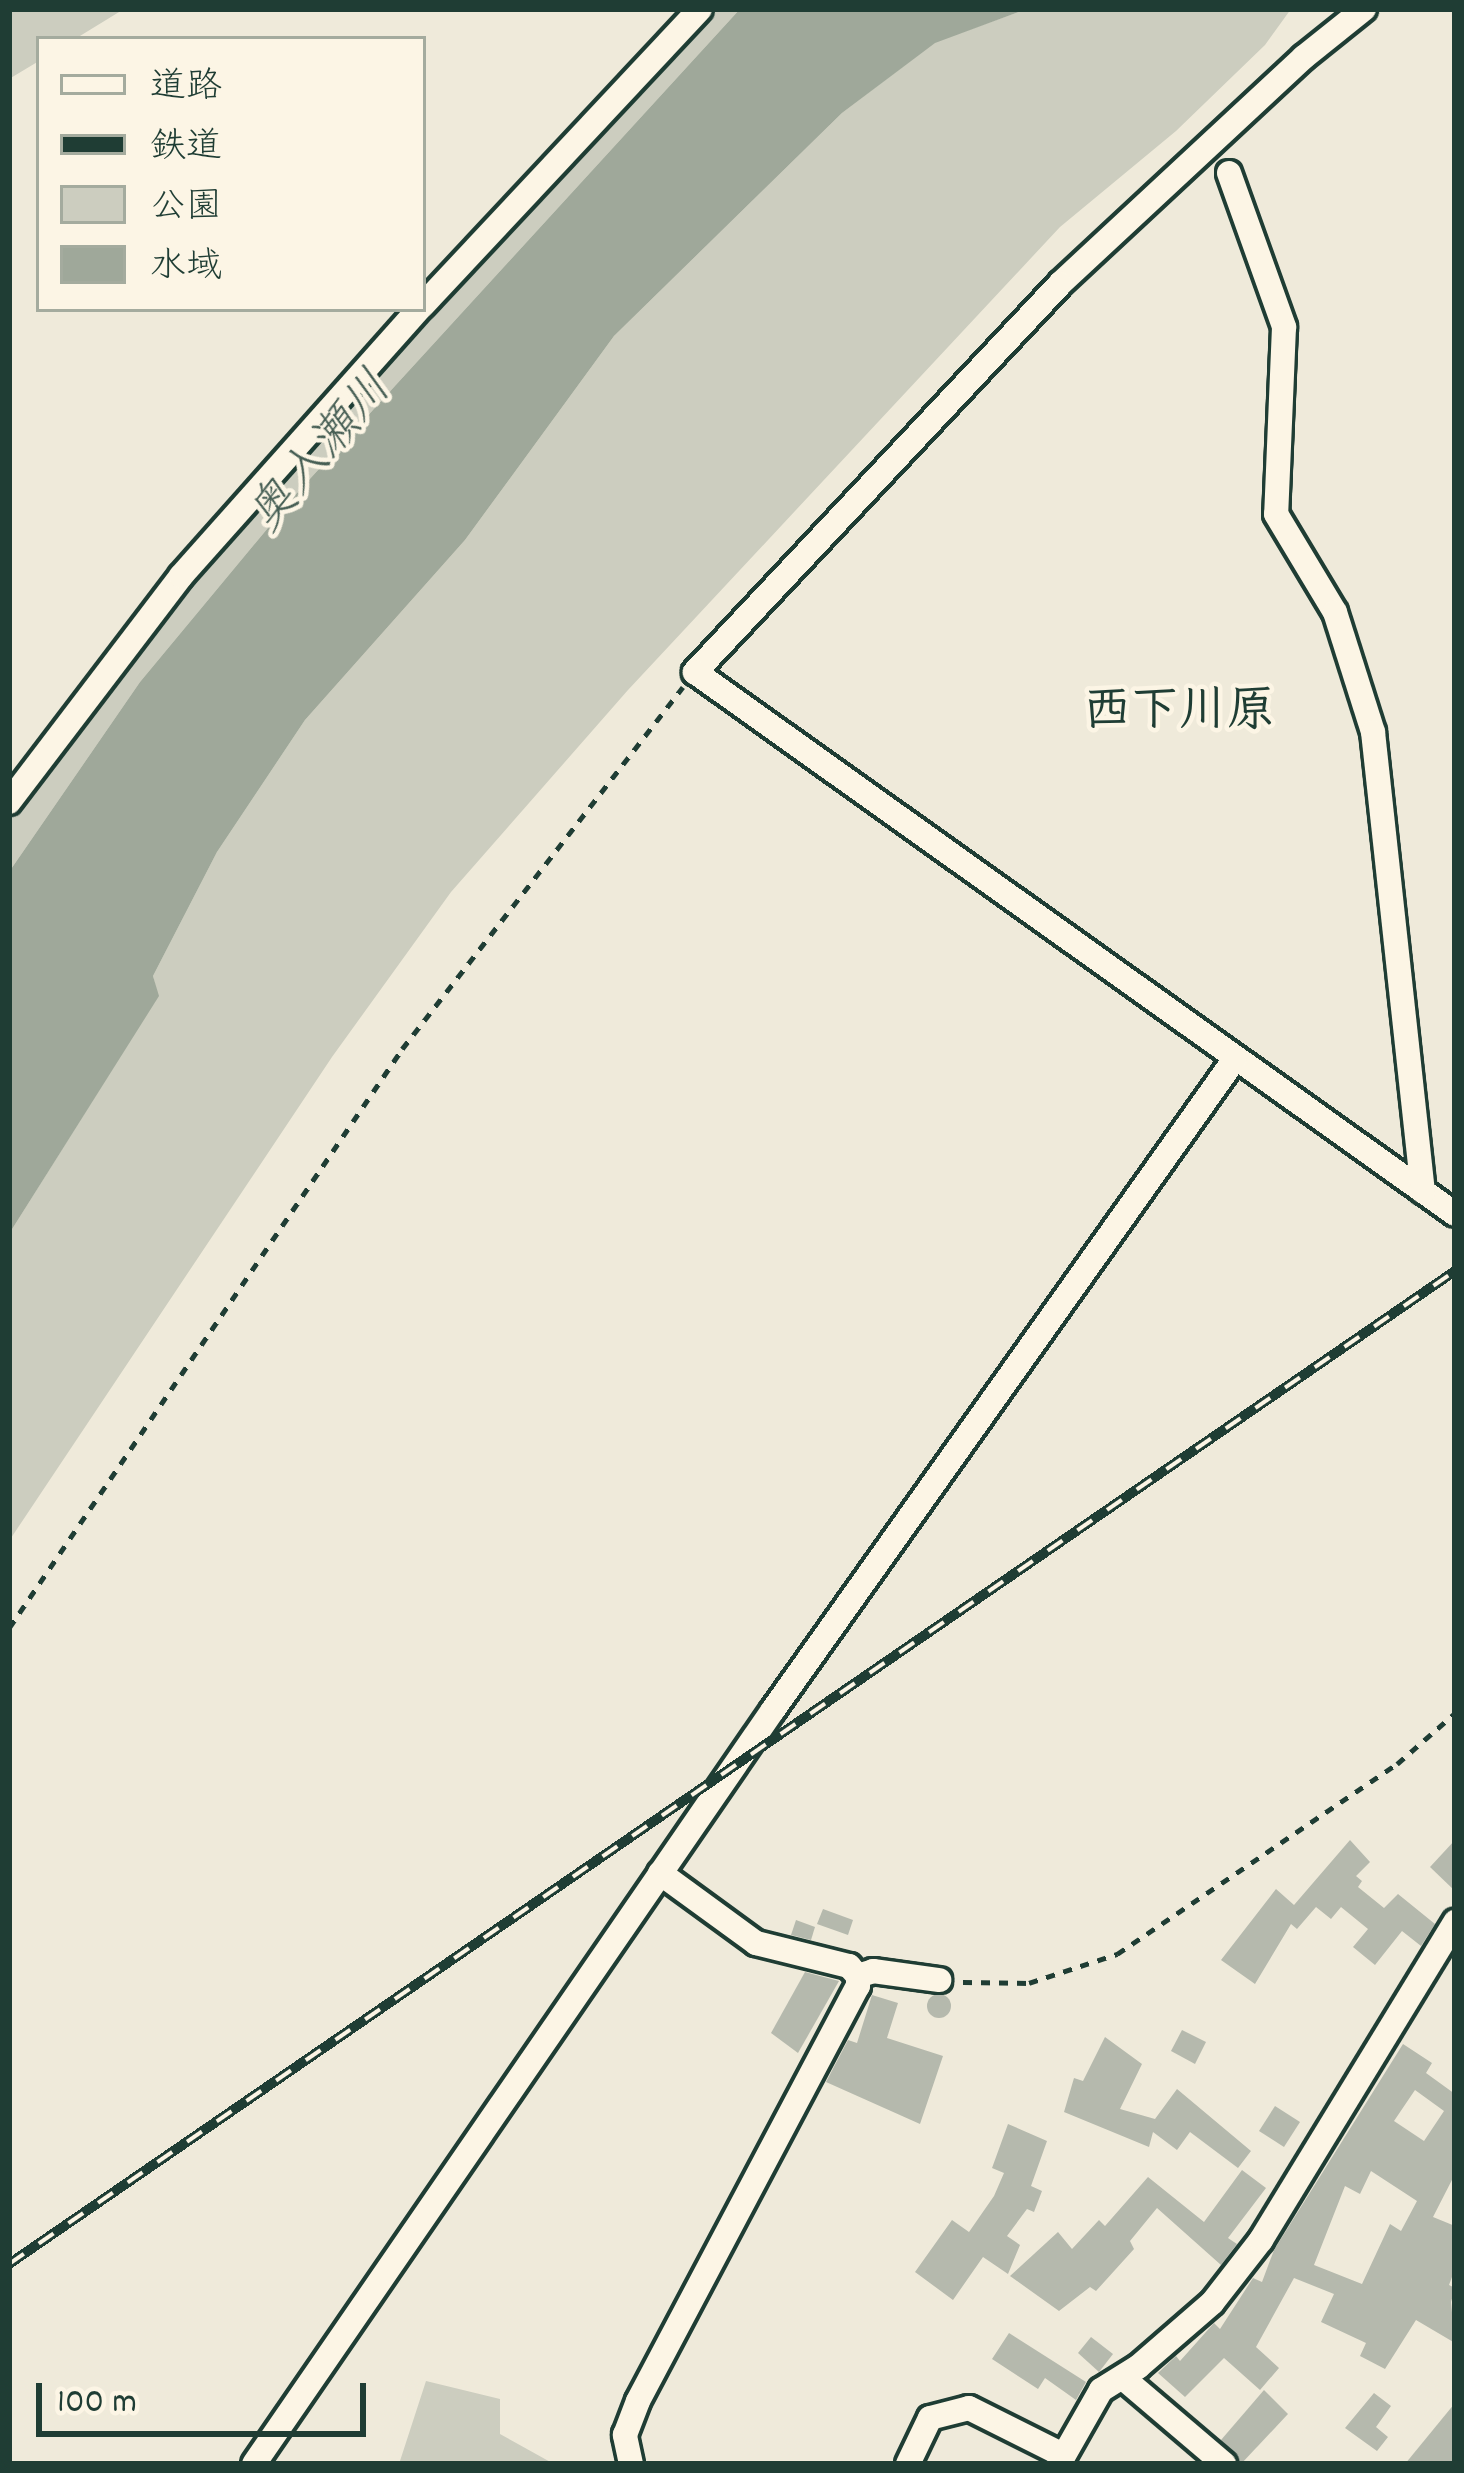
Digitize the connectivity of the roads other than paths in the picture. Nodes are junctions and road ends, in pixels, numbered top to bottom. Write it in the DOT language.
graph roads {
  1 [pos="700,9"];
  2 [pos="1364,9"];
  3 [pos="1229,173"];
  4 [pos="426,302"];
  5 [pos="417,312"];
  6 [pos="9,802"];
  7 [pos="1234,1060"];
  8 [pos="1423,1191"];
  9 [pos="1455,1214"];
  10 [pos="660,1873"];
  11 [pos="1455,1922"];
  12 [pos="858,1976"];
  13 [pos="939,1981"];
  14 [pos="1123,2378"];
  15 [pos="1061,2460"];
  16 [pos="254,2464"];
  17 [pos="632,2464"];
  18 [pos="908,2464"];
  19 [pos="1224,2464"];
  1 -- 4 [label="street"];
  2 -- 7 [label="street"];
  3 -- 8 [label="street"];
  5 -- 6 [label="street"];
  7 -- 8 [label="street"];
  7 -- 10 [label="street"];
  8 -- 9 [label="street"];
  10 -- 12 [label="street"];
  10 -- 16 [label="street"];
  11 -- 14 [label="street"];
  12 -- 13 [label="street"];
  12 -- 17 [label="street"];
  14 -- 15 [label="street"];
  14 -- 19 [label="street"];
  15 -- 18 [label="street"];
}
